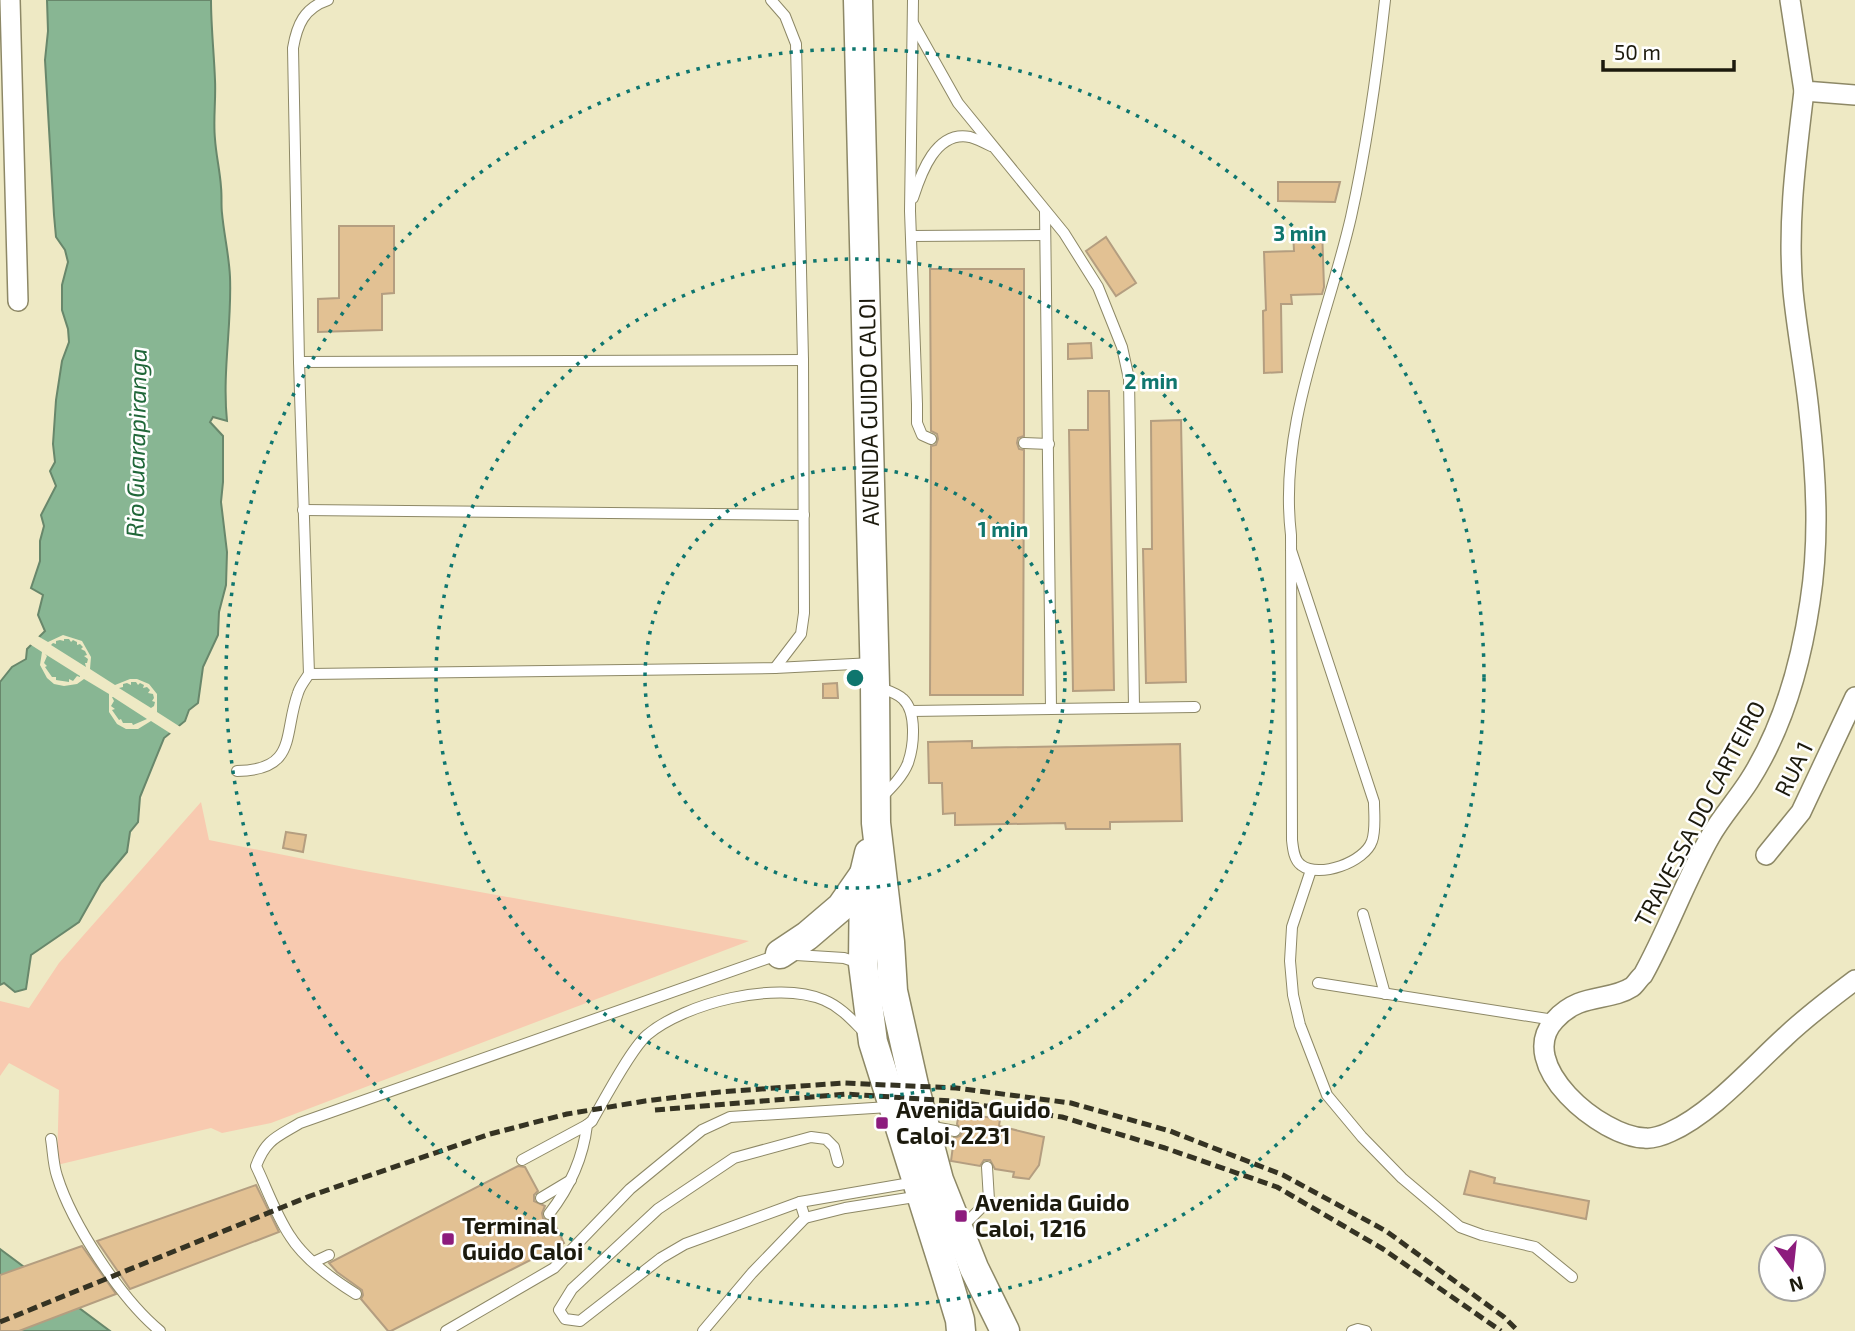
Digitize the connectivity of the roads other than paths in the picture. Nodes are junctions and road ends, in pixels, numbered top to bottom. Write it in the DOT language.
graph roads {
  1 [pos="10,0"];
  2 [pos="328,0"];
  3 [pos="771,0"];
  4 [pos="858,0"];
  5 [pos="913,0"];
  6 [pos="1385,0"];
  7 [pos="1790,0"];
  8 [pos="913,23"];
  9 [pos="1804,91"];
  10 [pos="1855,95"];
  11 [pos="992,146"];
  12 [pos="909,211"];
  13 [pos="1045,211"];
  14 [pos="1045,235"];
  15 [pos="911,236"];
  16 [pos="18,301"];
  17 [pos="803,360"];
  18 [pos="299,362"];
  19 [pos="931,439"];
  20 [pos="1024,443"];
  21 [pos="1049,444"];
  22 [pos="303,510"];
  23 [pos="804,515"];
  24 [pos="1291,550"];
  25 [pos="775,668"];
  26 [pos="309,674"];
  27 [pos="875,674"];
  28 [pos="1855,697"];
  29 [pos="1134,707"];
  30 [pos="1195,707"];
  31 [pos="1051,708"];
  32 [pos="911,711"];
  33 [pos="237,771"];
  34 [pos="875,813"];
  35 [pos="1766,855"];
  36 [pos="1311,870"];
  37 [pos="864,874"];
  38 [pos="1363,914"];
  39 [pos="780,954"];
  40 [pos="863,964"];
  41 [pos="1855,979"];
  42 [pos="1318,983"];
  43 [pos="893,991"];
  44 [pos="1385,994"];
  45 [pos="1554,1020"];
  46 [pos="873,1042"];
  47 [pos="893,1107"];
  48 [pos="587,1125"];
  49 [pos="925,1125"];
  50 [pos="955,1131"];
  51 [pos="51,1139"];
  52 [pos="522,1160"];
  53 [pos="838,1162"];
  54 [pos="987,1167"];
  55 [pos="573,1179"];
  56 [pos="919,1189"];
  57 [pos="541,1198"];
  58 [pos="800,1202"];
  59 [pos="549,1214"];
  60 [pos="804,1218"];
  61 [pos="959,1230"];
  62 [pos="328,1255"];
  63 [pos="314,1262"];
  64 [pos="1572,1277"];
  65 [pos="356,1294"];
  66 [pos="160,1331"];
  67 [pos="446,1331"];
  68 [pos="703,1331"];
  69 [pos="961,1331"];
  70 [pos="1004,1331"];
  71 [pos="1352,1331"];
  72 [pos="1366,1331"];
  1 -- 16 [label="street"];
  2 -- 18 [label="lane"];
  3 -- 17 [label="lane"];
  4 -- 27 [label="main road, AVENIDA GUIDO CALOI"];
  5 -- 8 [label="lane"];
  6 -- 24 [label="lane"];
  7 -- 9 [label="street, TRAVESSA DO CARTEIRO"];
  8 -- 11 [label="lane"];
  8 -- 12 [label="lane"];
  9 -- 10 [label="street"];
  9 -- 45 [label="street, TRAVESSA DO CARTEIRO"];
  11 -- 12 [label="lane"];
  11 -- 13 [label="lane"];
  12 -- 15 [label="lane"];
  13 -- 14 [label="lane"];
  13 -- 29 [label="lane"];
  14 -- 15 [label="lane"];
  14 -- 21 [label="lane"];
  15 -- 19 [label="lane"];
  17 -- 18 [label="lane"];
  17 -- 23 [label="lane"];
  18 -- 22 [label="lane"];
  20 -- 21 [label="lane"];
  21 -- 31 [label="lane"];
  22 -- 23 [label="lane"];
  22 -- 26 [label="lane"];
  23 -- 25 [label="lane"];
  24 -- 36 [label="lane"];
  24 -- 36 [label="lane"];
  25 -- 26 [label="lane"];
  25 -- 27 [label="lane"];
  26 -- 33 [label="lane"];
  27 -- 32 [label="lane"];
  27 -- 34 [label="main road, AVENIDA GUIDO CALOI"];
  28 -- 35 [label="street, RUA 1"];
  29 -- 30 [label="lane"];
  29 -- 31 [label="lane"];
  31 -- 32 [label="lane"];
  32 -- 34 [label="lane"];
  34 -- 37 [label="main road, AVENIDA GUIDO CALOI"];
  34 -- 43 [label="main road, AVENIDA GUIDO CALOI"];
  36 -- 64 [label="lane"];
  37 -- 39 [label="main road"];
  37 -- 40 [label="main road, AVENIDA GUIDO CALOI"];
  38 -- 44 [label="lane"];
  39 -- 40 [label="lane"];
  39 -- 63 [label="lane"];
  40 -- 43 [label="main road"];
  40 -- 46 [label="main road, AVENIDA GUIDO CALOI"];
  41 -- 45 [label="street"];
  42 -- 44 [label="lane"];
  43 -- 49 [label="main road, AVENIDA GUIDO CALOI"];
  44 -- 45 [label="lane"];
  46 -- 47 [label="main road, AVENIDA GUIDO CALOI"];
  46 -- 48 [label="lane"];
  47 -- 56 [label="main road, AVENIDA GUIDO CALOI"];
  47 -- 67 [label="lane"];
  48 -- 52 [label="lane"];
  48 -- 55 [label="lane"];
  49 -- 50 [label="lane"];
  49 -- 61 [label="main road, AVENIDA GUIDO CALOI"];
  51 -- 66 [label="lane"];
  53 -- 58 [label="lane"];
  54 -- 61 [label="lane"];
  55 -- 57 [label="lane"];
  55 -- 59 [label="lane"];
  56 -- 58 [label="lane"];
  56 -- 60 [label="lane"];
  56 -- 69 [label="main road, AVENIDA GUIDO CALOI"];
  58 -- 60 [label="lane"];
  60 -- 68 [label="lane"];
  61 -- 70 [label="main road, AVENIDA GUIDO CALOI"];
  62 -- 63 [label="lane"];
  63 -- 65 [label="lane"];
  71 -- 72 [label="lane"];
}
